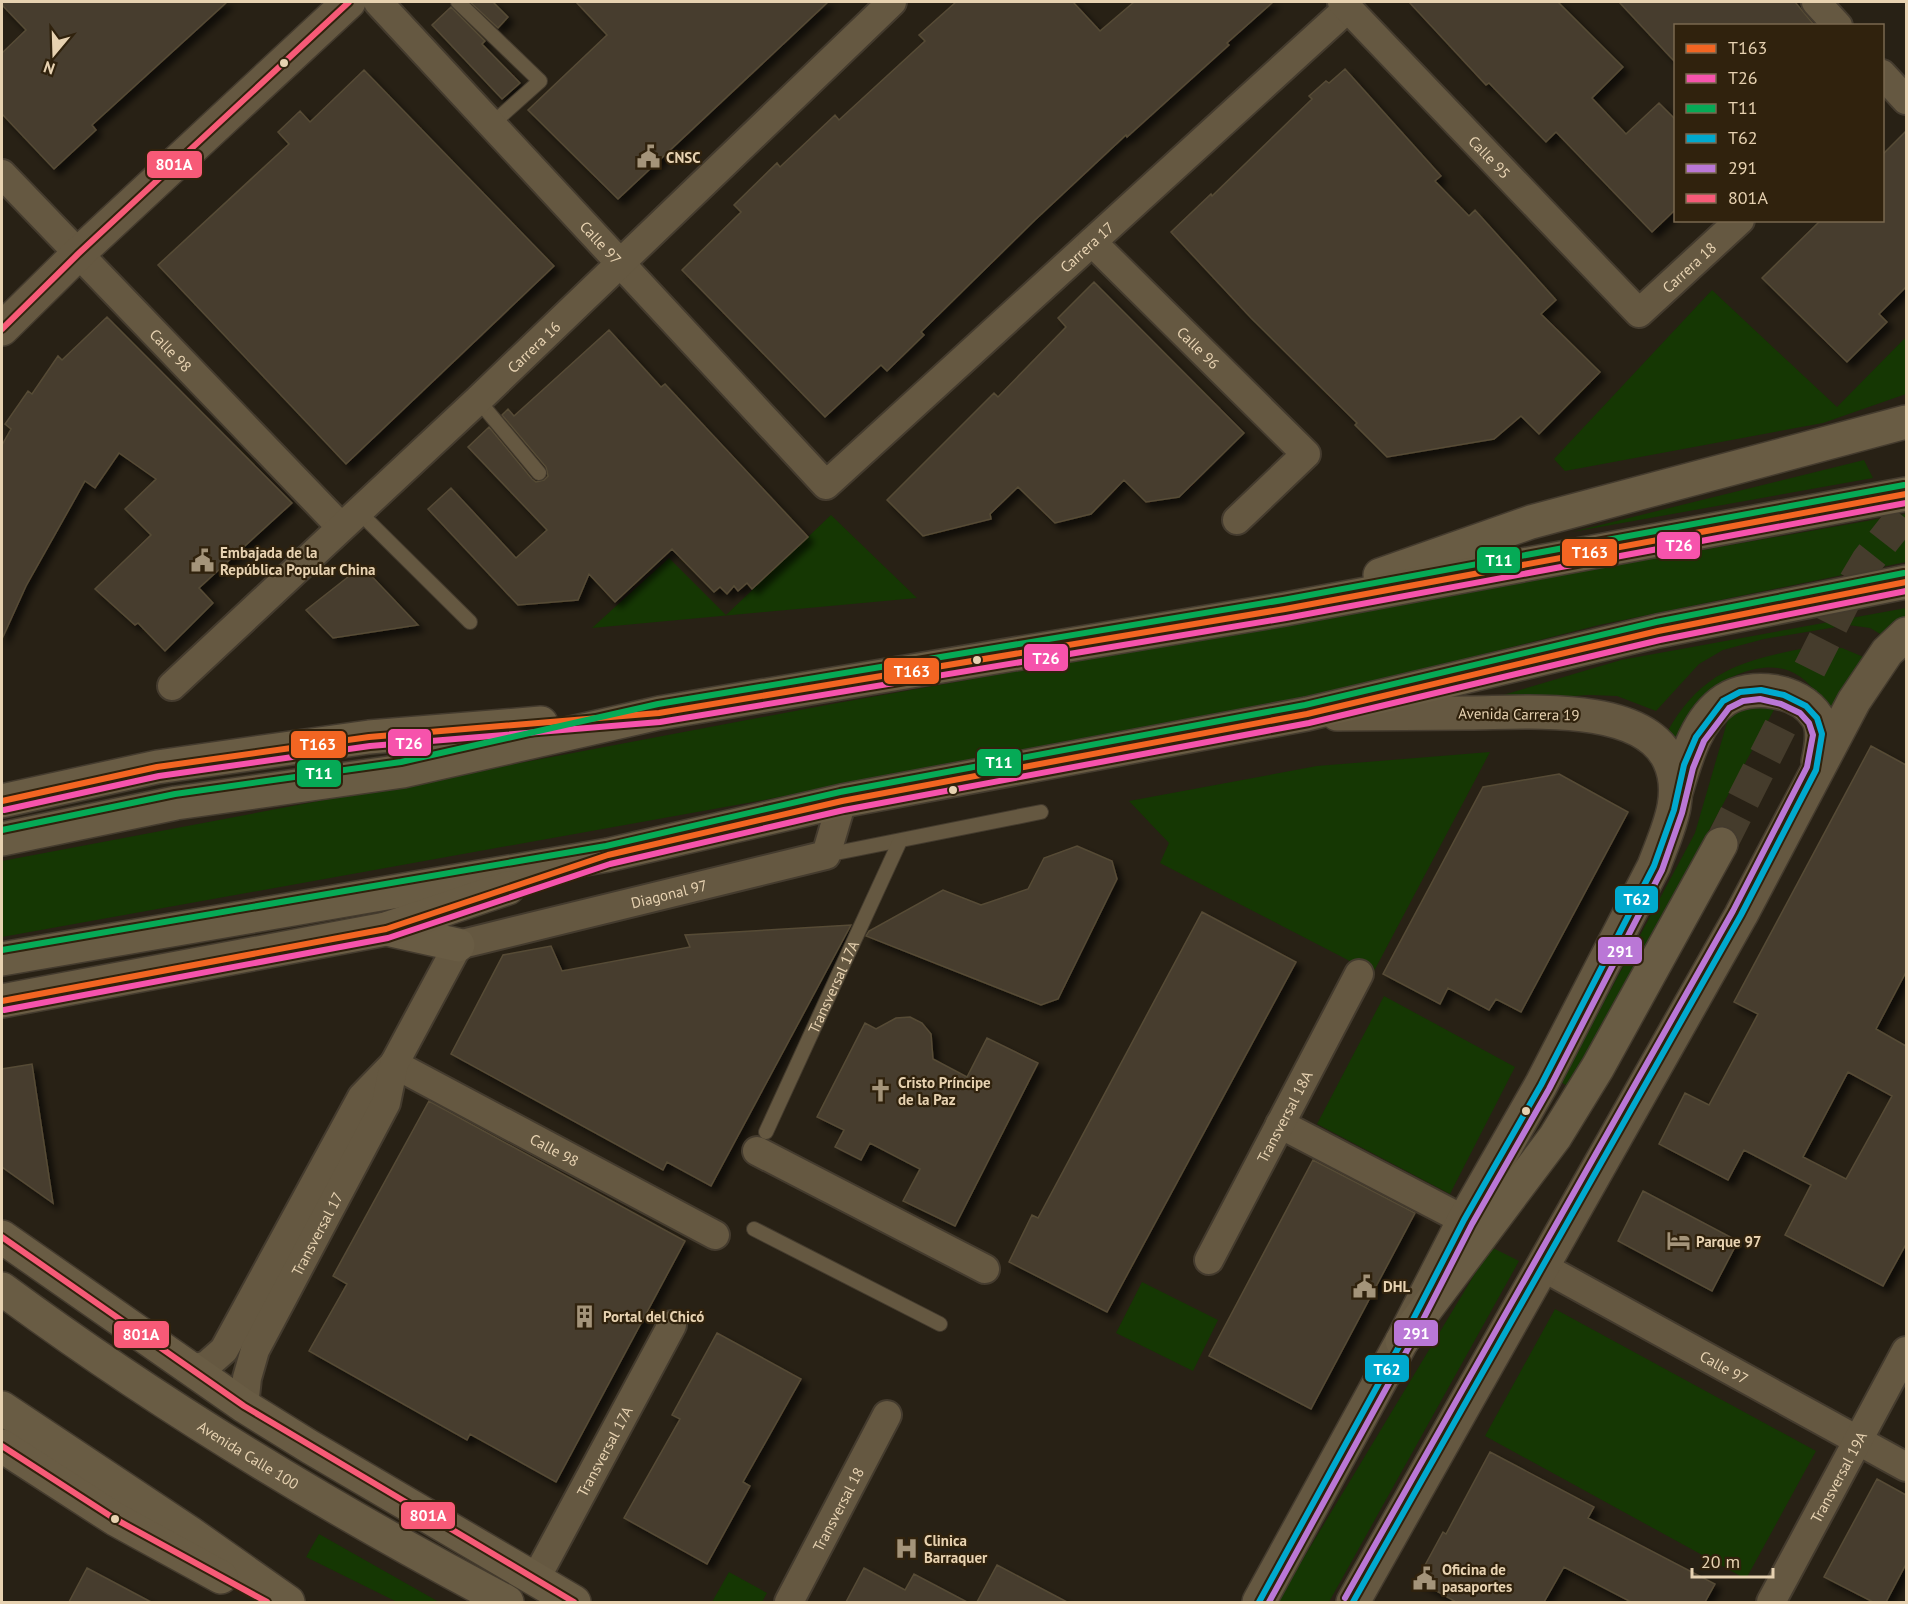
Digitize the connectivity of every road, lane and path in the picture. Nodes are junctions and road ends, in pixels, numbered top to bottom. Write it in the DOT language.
graph roads {
  1 [pos="349,2"];
  2 [pos="378,2"];
  3 [pos="458,2"];
  4 [pos="892,2"];
  5 [pos="1816,2"];
  6 [pos="1345,5"];
  7 [pos="1836,24"];
  8 [pos="493,123"];
  9 [pos="2,174"];
  10 [pos="1738,222"];
  11 [pos="1092,242"];
  12 [pos="78,254"];
  13 [pos="621,261"];
  14 [pos="1639,313"];
  15 [pos="2,329"];
  16 [pos="478,400"];
  17 [pos="1906,422"];
  18 [pos="539,473"];
  19 [pos="826,485"];
  20 [pos="1906,494"];
  21 [pos="349,519"];
  22 [pos="1237,520"];
  23 [pos="1906,582"];
  24 [pos="1286,609"];
  25 [pos="470,622"];
  26 [pos="1906,634"];
  27 [pos="172,686"];
  28 [pos="659,713"];
  29 [pos="1307,714"];
  30 [pos="1816,770"];
  31 [pos="1676,793"];
  32 [pos="2,801"];
  33 [pos="842,801"];
  34 [pos="1041,812"];
  35 [pos="2,839"];
  36 [pos="900,841"];
  37 [pos="1721,844"];
  38 [pos="608,855"];
  39 [pos="826,855"];
  40 [pos="386,929"];
  41 [pos="458,945"];
  42 [pos="2,959"];
  43 [pos="1359,974"];
  44 [pos="2,1001"];
  45 [pos="394,1064"];
  46 [pos="1280,1124"];
  47 [pos="761,1142"];
  48 [pos="1464,1220"];
  49 [pos="754,1229"];
  50 [pos="715,1235"];
  51 [pos="2,1237"];
  52 [pos="1209,1260"];
  53 [pos="1543,1267"];
  54 [pos="985,1269"];
  55 [pos="2,1289"];
  56 [pos="940,1324"];
  57 [pos="672,1325"];
  58 [pos="1402,1341"];
  59 [pos="1906,1351"];
  60 [pos="190,1370"];
  61 [pos="244,1406"];
  62 [pos="2,1408"];
  63 [pos="887,1415"];
  64 [pos="1858,1441"];
  65 [pos="2,1446"];
  66 [pos="1906,1467"];
  67 [pos="536,1578"];
  68 [pos="267,1602"];
  69 [pos="288,1602"];
  70 [pos="507,1602"];
  71 [pos="574,1602"];
  72 [pos="789,1602"];
  73 [pos="1259,1602"];
  74 [pos="1353,1602"];
  75 [pos="1771,1602"];
  1 -- 12 [label="main road"];
  2 -- 8 [label="street, Calle 97"];
  3 -- 8 [label="lane"];
  4 -- 13 [label="street, Carrera 16"];
  5 -- 7 [label="street"];
  6 -- 11 [label="street, Carrera 17"];
  6 -- 14 [label="street, Calle 95"];
  8 -- 13 [label="street, Calle 97"];
  9 -- 12 [label="street, Calle 98"];
  10 -- 14 [label="street, Carrera 18"];
  11 -- 19 [label="street, Carrera 17"];
  11 -- 22 [label="street, Calle 96"];
  12 -- 15 [label="main road"];
  12 -- 21 [label="street, Calle 98"];
  13 -- 16 [label="street, Carrera 16"];
  13 -- 19 [label="street, Calle 97"];
  16 -- 18 [label="lane"];
  16 -- 21 [label="street, Carrera 16"];
  17 -- 24 [label="main road"];
  20 -- 24 [label="main road"];
  21 -- 25 [label="lane"];
  21 -- 27 [label="street, Carrera 16"];
  23 -- 29 [label="main road"];
  24 -- 28 [label="main road"];
  26 -- 30 [label="main road"];
  28 -- 32 [label="main road"];
  28 -- 35 [label="main road"];
  29 -- 31 [label="main road, Avenida Carrera 19"];
  29 -- 33 [label="main road"];
  30 -- 31 [label="main road"];
  30 -- 53 [label="main road"];
  31 -- 48 [label="main road, Avenida Carrera 19"];
  33 -- 38 [label="main road"];
  33 -- 39 [label="street"];
  34 -- 36 [label="lane"];
  36 -- 39 [label="lane"];
  36 -- 47 [label="lane, Transversal 17A"];
  37 -- 58 [label="main road"];
  38 -- 40 [label="main road"];
  38 -- 42 [label="main road"];
  39 -- 41 [label="street, Diagonal 97"];
  40 -- 41 [label="main road"];
  40 -- 44 [label="main road"];
  41 -- 45 [label="street, Transversal 17"];
  43 -- 46 [label="street, Transversal 18A"];
  45 -- 50 [label="street, Calle 98"];
  45 -- 60 [label="street, Transversal 17"];
  45 -- 61 [label="street, Transversal 17"];
  46 -- 48 [label="street"];
  46 -- 52 [label="street, Transversal 18A"];
  47 -- 54 [label="street"];
  48 -- 58 [label="main road, Avenida Carrera 19"];
  49 -- 56 [label="lane"];
  51 -- 60 [label="main road"];
  53 -- 64 [label="street, Calle 97"];
  53 -- 74 [label="main road"];
  55 -- 70 [label="main road, Avenida Calle 100"];
  57 -- 67 [label="street, Transversal 17A"];
  58 -- 73 [label="main road, Avenida Carrera 19"];
  59 -- 64 [label="street, Transversal 19A"];
  60 -- 61 [label="main road"];
  61 -- 67 [label="main road"];
  62 -- 69 [label="main road"];
  63 -- 72 [label="street, Transversal 18"];
  64 -- 66 [label="street, Calle 97"];
  64 -- 75 [label="street, Transversal 19A"];
  65 -- 68 [label="main road"];
  67 -- 71 [label="main road"];
}
